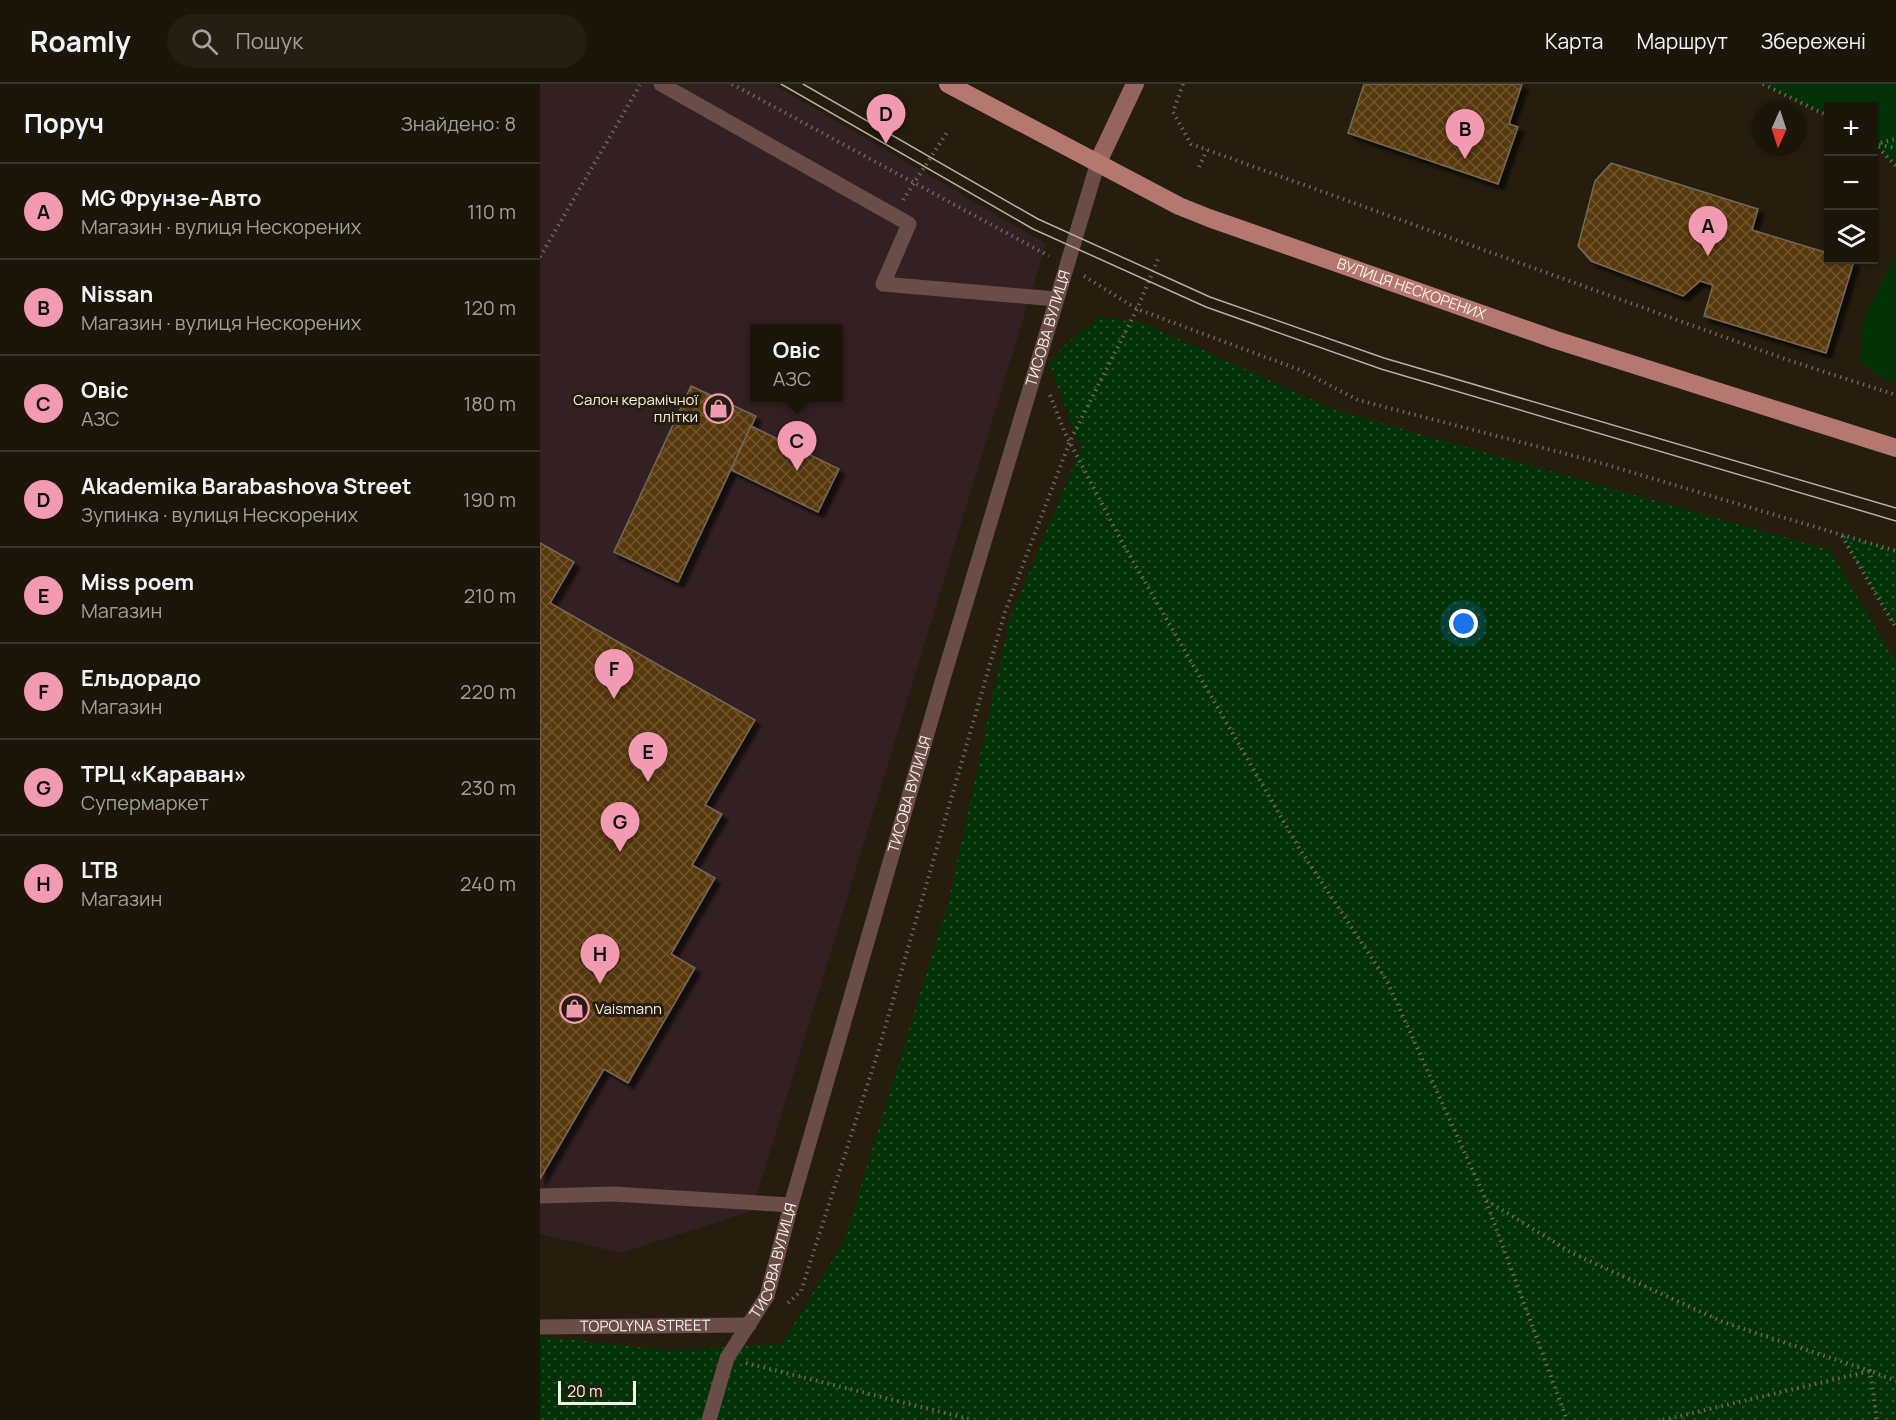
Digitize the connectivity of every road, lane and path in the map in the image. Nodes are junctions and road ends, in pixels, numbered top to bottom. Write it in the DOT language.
graph roads {
  1 [pos="641,84"];
  2 [pos="661,84"];
  3 [pos="732,84"];
  4 [pos="948,84"];
  5 [pos="1135,84"];
  6 [pos="1183,84"];
  7 [pos="1763,84"];
  8 [pos="1824,114"];
  9 [pos="948,131"];
  10 [pos="1896,140"];
  11 [pos="1878,142"];
  12 [pos="1878,144"];
  13 [pos="1878,147"];
  14 [pos="1896,148"];
  15 [pos="1207,150"];
  16 [pos="1098,162"];
  17 [pos="1896,166"];
  18 [pos="1199,167"];
  19 [pos="913,183"];
  20 [pos="894,216"];
  21 [pos="540,257"];
  22 [pos="1158,259"];
  23 [pos="1066,265"];
  24 [pos="1056,299"];
  25 [pos="1137,309"];
  26 [pos="1036,364"];
  27 [pos="1896,396"];
  28 [pos="1070,441"];
  29 [pos="1896,448"];
  30 [pos="1842,535"];
  31 [pos="1896,551"];
  32 [pos="1896,628"];
  33 [pos="540,722"];
  34 [pos="551,728"];
  35 [pos="540,1196"];
  36 [pos="1486,1200"];
  37 [pos="791,1205"];
  38 [pos="784,1306"];
  39 [pos="749,1324"];
  40 [pos="540,1327"];
  41 [pos="727,1358"];
  42 [pos="1870,1371"];
  43 [pos="1896,1381"];
  44 [pos="709,1420"];
  45 [pos="973,1420"];
  46 [pos="1567,1420"];
  47 [pos="1663,1420"];
  48 [pos="1877,1420"];
  1 -- 21 [label="path"];
  2 -- 20 [label="lane"];
  3 -- 19 [label="path"];
  4 -- 16 [label="main road, ВУЛИЦЯ НЕСКОРЕНИХ"];
  5 -- 16 [label="street"];
  6 -- 15 [label="path"];
  7 -- 8 [label="path"];
  9 -- 19 [label="path"];
  10 -- 11 [label="path"];
  12 -- 14 [label="path"];
  13 -- 17 [label="path"];
  15 -- 18 [label="path"];
  15 -- 27 [label="path"];
  16 -- 23 [label="lane, ТИСОВА ВУЛИЦЯ"];
  16 -- 29 [label="main road, ВУЛИЦЯ НЕСКОРЕНИХ"];
  19 -- 20 [label="path"];
  19 -- 23 [label="path"];
  20 -- 24 [label="lane"];
  22 -- 25 [label="path"];
  23 -- 24 [label="lane, ТИСОВА ВУЛИЦЯ"];
  23 -- 25 [label="path"];
  24 -- 26 [label="lane, ТИСОВА ВУЛИЦЯ"];
  25 -- 28 [label="path"];
  25 -- 30 [label="path"];
  26 -- 28 [label="path"];
  26 -- 37 [label="lane, ТИСОВА ВУЛИЦЯ"];
  28 -- 36 [label="path"];
  28 -- 38 [label="path"];
  30 -- 31 [label="path"];
  30 -- 32 [label="path"];
  33 -- 34 [label="path"];
  35 -- 37 [label="lane"];
  36 -- 42 [label="path"];
  36 -- 46 [label="path"];
  37 -- 39 [label="lane, ТИСОВА ВУЛИЦЯ"];
  39 -- 40 [label="lane, TOPOLYNA STREET"];
  39 -- 41 [label="lane, ТИСОВА ВУЛИЦЯ"];
  41 -- 44 [label="lane, ТИСОВА ВУЛИЦЯ"];
  41 -- 45 [label="path"];
  42 -- 43 [label="path"];
  42 -- 47 [label="path"];
  42 -- 48 [label="path"];
}
